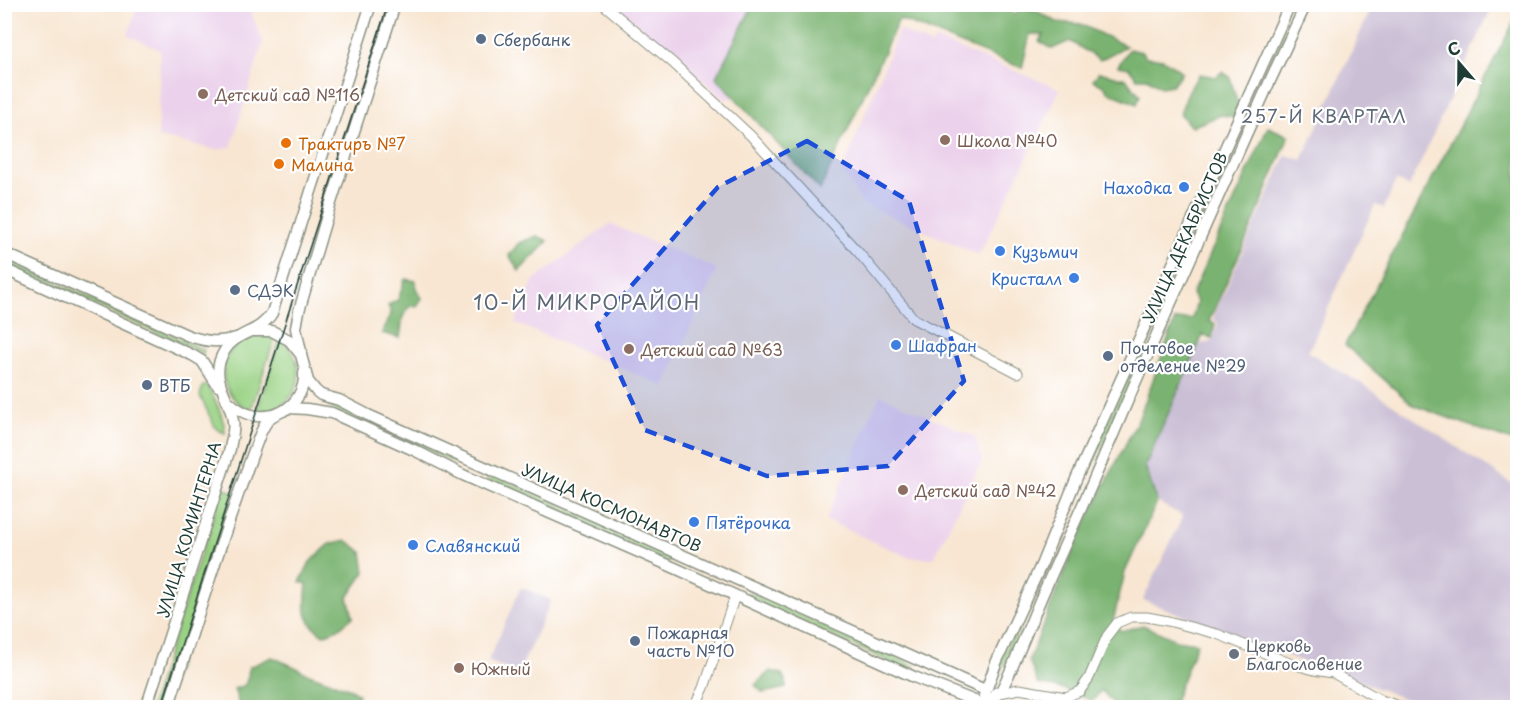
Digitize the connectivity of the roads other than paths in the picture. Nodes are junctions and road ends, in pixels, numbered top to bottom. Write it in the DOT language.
graph roads {
  1 [pos="371,4"];
  2 [pos="395,4"];
  3 [pos="603,4"];
  4 [pos="1290,4"];
  5 [pos="1306,4"];
  6 [pos="1239,117"];
  7 [pos="1252,123"];
  8 [pos="4,253"];
  9 [pos="4,269"];
  10 [pos="253,331"];
  11 [pos="237,338"];
  12 [pos="304,364"];
  13 [pos="1018,373"];
  14 [pos="222,393"];
  15 [pos="288,408"];
  16 [pos="274,415"];
  17 [pos="471,460"];
  18 [pos="463,475"];
  19 [pos="1077,477"];
  20 [pos="1092,484"];
  21 [pos="735,596"];
  22 [pos="921,662"];
  23 [pos="914,677"];
  24 [pos="985,690"];
  25 [pos="1000,693"];
  26 [pos="981,706"];
  27 [pos="146,708"];
  28 [pos="168,708"];
  29 [pos="694,708"];
  30 [pos="1405,708"];
  1 -- 10 [label="street"];
  2 -- 12 [label="street"];
  3 -- 13 [label="street"];
  4 -- 6 [label="street, УЛИЦА ДЕКАБРИСТОВ"];
  5 -- 7 [label="street, УЛИЦА ДЕКАБРИСТОВ"];
  6 -- 7 [label="street"];
  6 -- 19 [label="street, УЛИЦА ДЕКАБРИСТОВ"];
  7 -- 20 [label="street, УЛИЦА ДЕКАБРИСТОВ"];
  8 -- 11 [label="street"];
  9 -- 14 [label="street"];
  10 -- 11 [label="street"];
  10 -- 12 [label="street, УЛИЦА КОСМОНАВТОВ"];
  11 -- 14 [label="street, УЛИЦА КОМИНТЕРНА"];
  12 -- 15 [label="street"];
  12 -- 17 [label="street, УЛИЦА КОСМОНАВТОВ"];
  14 -- 16 [label="street"];
  14 -- 27 [label="street, УЛИЦА КОМИНТЕРНА"];
  15 -- 16 [label="street"];
  15 -- 18 [label="street, УЛИЦА КОСМОНАВТОВ"];
  16 -- 28 [label="street"];
  17 -- 18 [label="street"];
  17 -- 22 [label="street, УЛИЦА КОСМОНАВТОВ"];
  18 -- 21 [label="street, УЛИЦА КОСМОНАВТОВ"];
  19 -- 20 [label="street"];
  19 -- 24 [label="street, УЛИЦА ДЕКАБРИСТОВ"];
  20 -- 25 [label="street, УЛИЦА ДЕКАБРИСТОВ"];
  21 -- 23 [label="street, УЛИЦА КОСМОНАВТОВ"];
  21 -- 29 [label="street"];
  22 -- 23 [label="street"];
  22 -- 24 [label="street, УЛИЦА КОСМОНАВТОВ"];
  23 -- 26 [label="street, УЛИЦА КОСМОНАВТОВ"];
  24 -- 25 [label="street"];
  24 -- 26 [label="street, УЛИЦА ДЕКАБРИСТОВ"];
  25 -- 26 [label="street"];
  25 -- 30 [label="street"];
}
